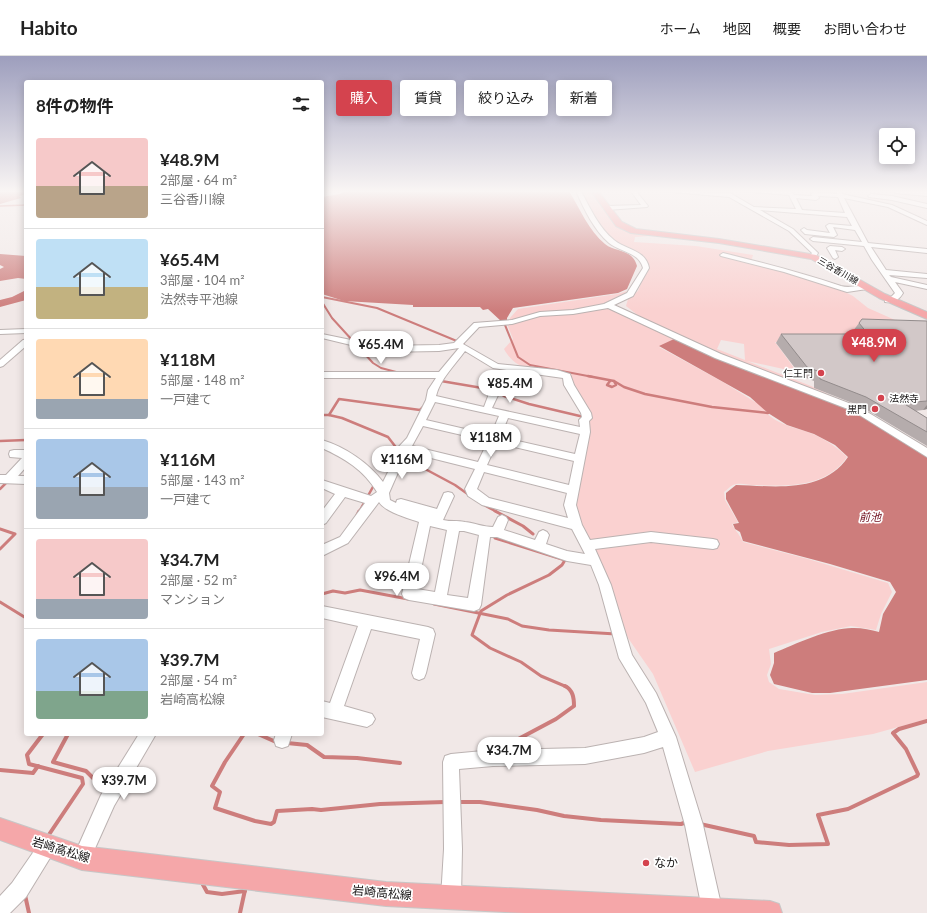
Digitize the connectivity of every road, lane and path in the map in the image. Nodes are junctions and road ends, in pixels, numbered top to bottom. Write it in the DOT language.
graph roads {
  1 [pos="604,231"];
  2 [pos="634,231"];
  3 [pos="792,231"];
  4 [pos="804,231"];
  5 [pos="832,231"];
  6 [pos="858,231"];
  7 [pos="813,239"];
  8 [pos="866,246"];
  9 [pos="927,251"];
  10 [pos="870,252"];
  11 [pos="723,255"];
  12 [pos="813,257"];
  13 [pos="835,257"];
  14 [pos="913,266"];
  15 [pos="884,272"];
  16 [pos="924,276"];
  17 [pos="890,279"];
  18 [pos="867,287"];
  19 [pos="927,287"];
  20 [pos="890,300"];
  21 [pos="608,305"];
  22 [pos="927,316"];
  23 [pos="24,331"];
  24 [pos="0,332"];
  25 [pos="324,336"];
  26 [pos="24,344"];
  27 [pos="461,346"];
  28 [pos="0,364"];
  29 [pos="324,375"];
  30 [pos="442,375"];
  31 [pos="495,391"];
  32 [pos="431,398"];
  33 [pos="487,410"];
  34 [pos="505,414"];
  35 [pos="421,422"];
  36 [pos="585,432"];
  37 [pos="494,439"];
  38 [pos="324,445"];
  39 [pos="405,448"];
  40 [pos="927,453"];
  41 [pos="14,454"];
  42 [pos="24,454"];
  43 [pos="579,459"];
  44 [pos="24,462"];
  45 [pos="481,468"];
  46 [pos="4,479"];
  47 [pos="24,480"];
  48 [pos="324,485"];
  49 [pos="572,490"];
  50 [pos="342,492"];
  51 [pos="383,493"];
  52 [pos="448,496"];
  53 [pos="373,501"];
  54 [pos="401,503"];
  55 [pos="324,517"];
  56 [pos="433,519"];
  57 [pos="502,520"];
  58 [pos="576,525"];
  59 [pos="454,527"];
  60 [pos="491,532"];
  61 [pos="713,544"];
  62 [pos="588,545"];
  63 [pos="324,550"];
  64 [pos="595,561"];
  65 [pos="440,598"];
  66 [pos="324,612"];
  67 [pos="367,622"];
  68 [pos="419,673"];
  69 [pos="328,711"];
  70 [pos="368,719"];
  71 [pos="147,736"];
  72 [pos="668,737"];
  73 [pos="0,829"];
  74 [pos="47,847"];
  75 [pos="82,858"];
  76 [pos="451,898"];
  77 [pos="535,907"];
  78 [pos="712,909"];
  79 [pos="0,910"];
  80 [pos="770,913"];
  1 -- 21 [label="street"];
  2 -- 12 [label="main road, 三谷香川線"];
  3 -- 12 [label="street"];
  4 -- 5 [label="street"];
  6 -- 8 [label="street"];
  7 -- 8 [label="street"];
  8 -- 9 [label="street"];
  8 -- 10 [label="street"];
  10 -- 13 [label="street"];
  10 -- 15 [label="street"];
  11 -- 18 [label="street"];
  12 -- 18 [label="main road, 三谷香川線"];
  14 -- 16 [label="street"];
  15 -- 16 [label="street"];
  15 -- 17 [label="street"];
  17 -- 19 [label="street"];
  17 -- 20 [label="street"];
  18 -- 20 [label="main road, 三谷香川線"];
  20 -- 22 [label="main road, 三谷香川線"];
  21 -- 27 [label="street"];
  21 -- 40 [label="street"];
  23 -- 24 [label="street"];
  25 -- 27 [label="street"];
  26 -- 28 [label="street"];
  27 -- 30 [label="street"];
  27 -- 36 [label="street"];
  29 -- 30 [label="street"];
  30 -- 32 [label="street"];
  31 -- 33 [label="street"];
  32 -- 33 [label="street"];
  32 -- 35 [label="street"];
  33 -- 34 [label="street"];
  34 -- 36 [label="street"];
  34 -- 37 [label="street"];
  35 -- 37 [label="street"];
  35 -- 39 [label="street"];
  36 -- 43 [label="street"];
  37 -- 43 [label="street"];
  37 -- 45 [label="street"];
  38 -- 51 [label="street"];
  39 -- 45 [label="street"];
  39 -- 51 [label="street"];
  41 -- 42 [label="street"];
  43 -- 49 [label="street"];
  44 -- 46 [label="street"];
  45 -- 49 [label="street"];
  45 -- 58 [label="street"];
  46 -- 47 [label="street"];
  48 -- 50 [label="street"];
  49 -- 58 [label="street"];
  50 -- 53 [label="street"];
  50 -- 55 [label="street"];
  51 -- 53 [label="street"];
  51 -- 56 [label="street"];
  52 -- 56 [label="street"];
  53 -- 63 [label="street"];
  54 -- 56 [label="street"];
  56 -- 59 [label="street"];
  56 -- 65 [label="street"];
  57 -- 60 [label="street"];
  58 -- 62 [label="street"];
  59 -- 60 [label="street"];
  59 -- 65 [label="street"];
  60 -- 64 [label="street"];
  60 -- 65 [label="street"];
  61 -- 62 [label="street"];
  62 -- 64 [label="street"];
  64 -- 72 [label="street"];
  66 -- 67 [label="street"];
  67 -- 68 [label="street"];
  67 -- 69 [label="street"];
  69 -- 70 [label="street"];
  71 -- 75 [label="street"];
  72 -- 76 [label="street"];
  72 -- 78 [label="street"];
  73 -- 74 [label="main road, 岩崎高松線"];
  74 -- 75 [label="main road, 岩崎高松線"];
  74 -- 79 [label="street"];
  75 -- 76 [label="main road, 岩崎高松線"];
  76 -- 77 [label="main road, 岩崎高松線"];
  77 -- 78 [label="main road, 岩崎高松線"];
  78 -- 80 [label="main road, 岩崎高松線"];
}
